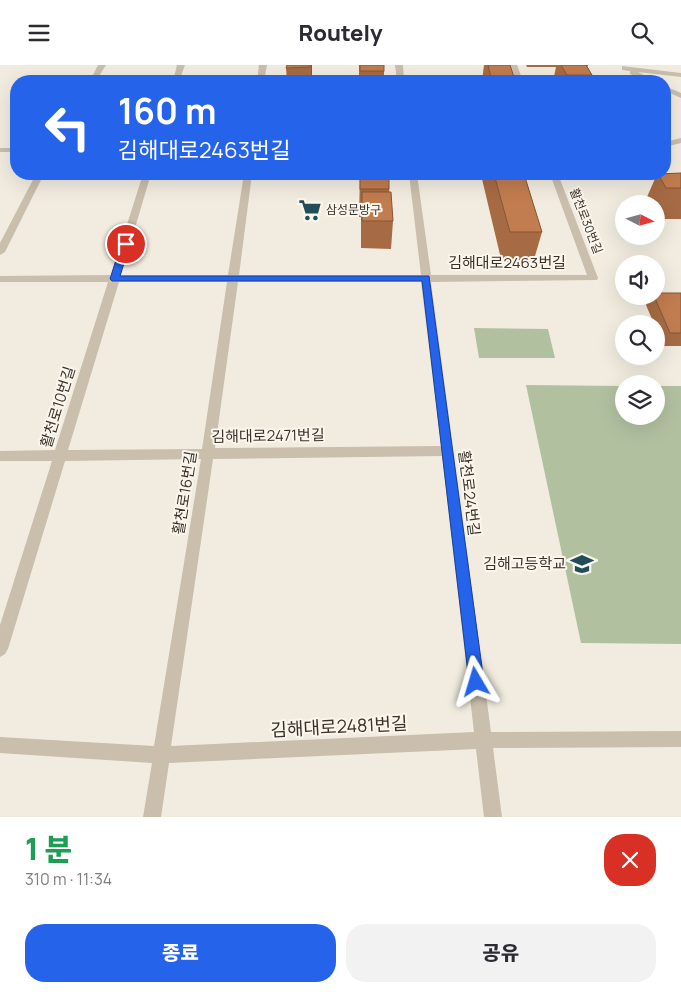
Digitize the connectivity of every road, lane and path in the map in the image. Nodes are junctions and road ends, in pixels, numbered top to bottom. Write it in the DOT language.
graph roads {
  1 [pos="622,66"];
  2 [pos="640,75"];
  3 [pos="681,75"];
  4 [pos="37,180"];
  5 [pos="146,180"];
  6 [pos="247,180"];
  7 [pos="414,180"];
  8 [pos="556,180"];
  9 [pos="0,252"];
  10 [pos="426,278"];
  11 [pos="594,278"];
  12 [pos="0,279"];
  13 [pos="115,279"];
  14 [pos="233,279"];
  15 [pos="447,451"];
  16 [pos="208,453"];
  17 [pos="0,455"];
  18 [pos="60,455"];
  19 [pos="0,649"];
  20 [pos="681,739"];
  21 [pos="484,740"];
  22 [pos="0,745"];
  23 [pos="160,755"];
  24 [pos="152,817"];
  25 [pos="493,817"];
  1 -- 2 [label="street"];
  1 -- 3 [label="street"];
  4 -- 9 [label="street"];
  5 -- 13 [label="street, 활천로10번길"];
  6 -- 14 [label="street, 활천로16번길"];
  7 -- 10 [label="street, 활천로24번길"];
  8 -- 11 [label="street, 활천로30번길"];
  10 -- 11 [label="street, 김해대로2463번길"];
  10 -- 14 [label="street, 김해대로2463번길"];
  10 -- 15 [label="street, 활천로24번길"];
  12 -- 13 [label="street, 김해대로2463번길"];
  13 -- 14 [label="street, 김해대로2463번길"];
  13 -- 18 [label="street, 활천로10번길"];
  14 -- 16 [label="street, 활천로16번길"];
  15 -- 16 [label="street, 김해대로2471번길"];
  15 -- 21 [label="street, 활천로24번길"];
  16 -- 18 [label="street, 김해대로2471번길"];
  16 -- 23 [label="street, 활천로16번길"];
  17 -- 18 [label="street, 김해대로2471번길"];
  18 -- 19 [label="street, 활천로10번길"];
  20 -- 21 [label="street, 김해대로2481번길"];
  21 -- 23 [label="street, 김해대로2481번길"];
  21 -- 25 [label="street, 활천로24번길"];
  22 -- 23 [label="street, 김해대로2481번길"];
  23 -- 24 [label="street, 활천로16번길"];
}
